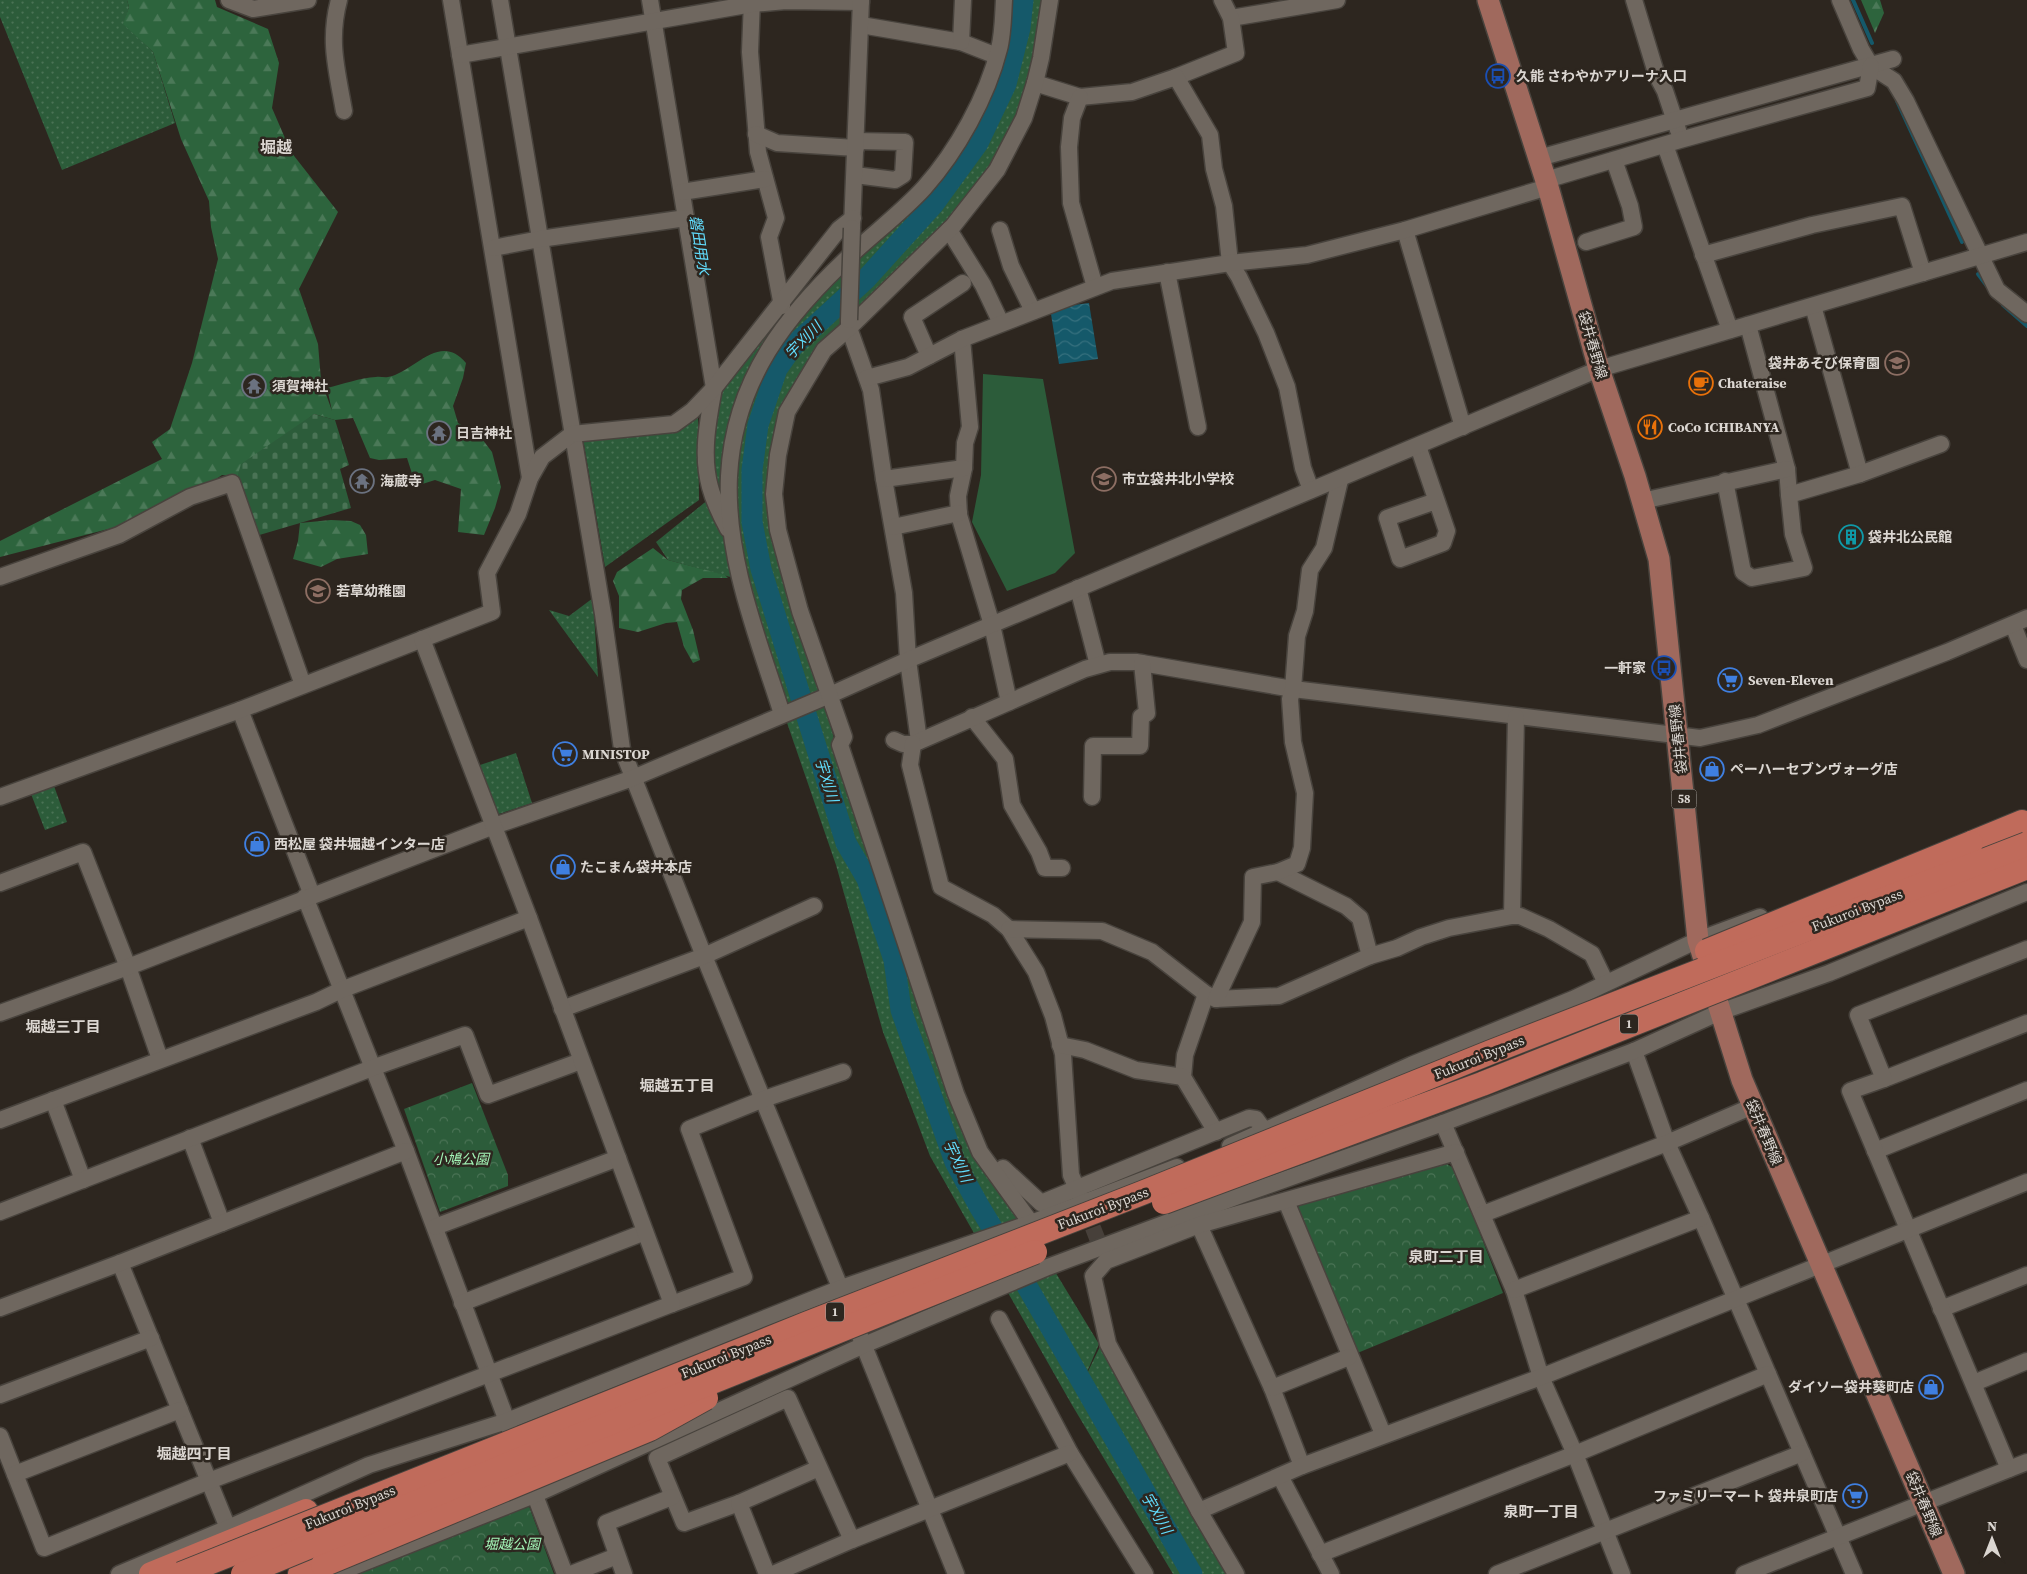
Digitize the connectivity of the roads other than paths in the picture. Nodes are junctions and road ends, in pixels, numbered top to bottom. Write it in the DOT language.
graph roads {
  1 [pos="229,0"];
  2 [pos="308,0"];
  3 [pos="340,0"];
  4 [pos="451,0"];
  5 [pos="500,0"];
  6 [pos="650,0"];
  7 [pos="964,0"];
  8 [pos="1004,0"];
  9 [pos="1050,0"];
  10 [pos="1222,0"];
  11 [pos="1337,0"];
  12 [pos="1488,0"];
  13 [pos="1634,0"];
  14 [pos="1840,0"];
  15 [pos="861,1"];
  16 [pos="752,2"];
  17 [pos="1231,18"];
  18 [pos="653,22"];
  19 [pos="860,25"];
  20 [pos="961,42"];
  21 [pos="508,47"];
  22 [pos="989,53"];
  23 [pos="460,55"];
  24 [pos="1893,59"];
  25 [pos="1871,66"];
  26 [pos="1176,77"];
  27 [pos="1035,83"];
  28 [pos="1768,94"];
  29 [pos="1080,97"];
  30 [pos="344,111"];
  31 [pos="1774,114"];
  32 [pos="1676,121"];
  33 [pos="756,134"];
  34 [pos="1672,142"];
  35 [pos="856,145"];
  36 [pos="1539,158"];
  37 [pos="1614,160"];
  38 [pos="854,176"];
  39 [pos="766,179"];
  40 [pos="1547,183"];
  41 [pos="682,192"];
  42 [pos="686,218"];
  43 [pos="853,223"];
  44 [pos="949,230"];
  45 [pos="1000,230"];
  46 [pos="1405,230"];
  47 [pos="540,239"];
  48 [pos="1586,242"];
  49 [pos="2027,242"];
  50 [pos="493,248"];
  51 [pos="1703,255"];
  52 [pos="1979,256"];
  53 [pos="1230,263"];
  54 [pos="1167,272"];
  55 [pos="1923,273"];
  56 [pos="963,283"];
  57 [pos="1095,287"];
  58 [pos="780,302"];
  59 [pos="1813,306"];
  60 [pos="1033,311"];
  61 [pos="2027,314"];
  62 [pos="787,323"];
  63 [pos="1001,323"];
  64 [pos="849,324"];
  65 [pos="1748,325"];
  66 [pos="1730,330"];
  67 [pos="962,339"];
  68 [pos="929,356"];
  69 [pos="1599,369"];
  70 [pos="867,378"];
  71 [pos="714,388"];
  72 [pos="1198,427"];
  73 [pos="1463,427"];
  74 [pos="572,434"];
  75 [pos="1941,444"];
  76 [pos="1418,446"];
  77 [pos="964,468"];
  78 [pos="1787,468"];
  79 [pos="1860,474"];
  80 [pos="530,478"];
  81 [pos="884,479"];
  82 [pos="1340,480"];
  83 [pos="1725,481"];
  84 [pos="1312,490"];
  85 [pos="1789,495"];
  86 [pos="1436,501"];
  87 [pos="1642,501"];
  88 [pos="959,513"];
  89 [pos="893,527"];
  90 [pos="734,540"];
  91 [pos="0,578"];
  92 [pos="1078,588"];
  93 [pos="2020,622"];
  94 [pos="992,625"];
  95 [pos="422,638"];
  96 [pos="908,660"];
  97 [pos="2027,660"];
  98 [pos="1142,662"];
  99 [pos="1098,665"];
  100 [pos="303,685"];
  101 [pos="1293,689"];
  102 [pos="830,695"];
  103 [pos="1009,702"];
  104 [pos="240,710"];
  105 [pos="784,714"];
  106 [pos="972,717"];
  107 [pos="1516,717"];
  108 [pos="1678,736"];
  109 [pos="894,740"];
  110 [pos="916,743"];
  111 [pos="633,778"];
  112 [pos="0,797"];
  113 [pos="1092,797"];
  114 [pos="494,826"];
  115 [pos="2025,829"];
  116 [pos="2027,867"];
  117 [pos="1062,868"];
  118 [pos="1278,872"];
  119 [pos="2027,875"];
  120 [pos="0,883"];
  121 [pos="2027,892"];
  122 [pos="308,896"];
  123 [pos="814,906"];
  124 [pos="1512,916"];
  125 [pos="529,918"];
  126 [pos="1009,929"];
  127 [pos="1698,940"];
  128 [pos="2027,949"];
  129 [pos="704,956"];
  130 [pos="1370,956"];
  131 [pos="128,966"];
  132 [pos="1606,983"];
  133 [pos="341,990"];
  134 [pos="1211,996"];
  135 [pos="562,1010"];
  136 [pos="0,1012"];
  137 [pos="1720,1012"];
  138 [pos="2027,1023"];
  139 [pos="1544,1031"];
  140 [pos="1060,1045"];
  141 [pos="1634,1051"];
  142 [pos="160,1059"];
  143 [pos="581,1060"];
  144 [pos="1411,1065"];
  145 [pos="372,1068"];
  146 [pos="1431,1069"];
  147 [pos="843,1072"];
  148 [pos="1183,1077"];
  149 [pos="1884,1079"];
  150 [pos="1482,1084"];
  151 [pos="2027,1090"];
  152 [pos="764,1099"];
  153 [pos="53,1100"];
  154 [pos="1443,1104"];
  155 [pos="1753,1106"];
  156 [pos="0,1120"];
  157 [pos="1437,1125"];
  158 [pos="1264,1130"];
  159 [pos="1216,1132"];
  160 [pos="190,1138"];
  161 [pos="1667,1143"];
  162 [pos="406,1151"];
  163 [pos="1875,1151"];
  164 [pos="980,1152"];
  165 [pos="1456,1152"];
  166 [pos="618,1158"];
  167 [pos="83,1180"];
  168 [pos="2027,1182"];
  169 [pos="1078,1190"];
  170 [pos="1286,1201"];
  171 [pos="0,1212"];
  172 [pos="1483,1214"];
  173 [pos="1702,1218"];
  174 [pos="222,1223"];
  175 [pos="1031,1223"];
  176 [pos="1199,1225"];
  177 [pos="434,1227"];
  178 [pos="1908,1231"];
  179 [pos="645,1232"];
  180 [pos="120,1263"];
  181 [pos="1822,1265"];
  182 [pos="2027,1275"];
  183 [pos="841,1288"];
  184 [pos="1514,1290"];
  185 [pos="1735,1298"];
  186 [pos="462,1303"];
  187 [pos="672,1304"];
  188 [pos="877,1305"];
  189 [pos="0,1308"];
  190 [pos="1941,1309"];
  191 [pos="998,1319"];
  192 [pos="150,1338"];
  193 [pos="864,1345"];
  194 [pos="1349,1357"];
  195 [pos="2027,1361"];
  196 [pos="488,1373"];
  197 [pos="1768,1374"];
  198 [pos="1541,1376"];
  199 [pos="1974,1383"];
  200 [pos="1272,1388"];
  201 [pos="0,1395"];
  202 [pos="180,1410"];
  203 [pos="507,1421"];
  204 [pos="1383,1434"];
  205 [pos="0,1436"];
  206 [pos="1070,1453"];
  207 [pos="1802,1453"];
  208 [pos="1575,1454"];
  209 [pos="2027,1462"];
  210 [pos="1302,1466"];
  211 [pos="819,1468"];
  212 [pos="2009,1468"];
  213 [pos="15,1474"];
  214 [pos="1280,1476"];
  215 [pos="209,1481"];
  216 [pos="534,1495"];
  217 [pos="672,1497"];
  218 [pos="740,1503"];
  219 [pos="1924,1503"];
  220 [pos="930,1509"];
  221 [pos="1199,1511"];
  222 [pos="228,1528"];
  223 [pos="1606,1530"];
  224 [pos="1837,1538"];
  225 [pos="852,1540"];
  226 [pos="1320,1554"];
  227 [pos="617,1556"];
  228 [pos="328,1569"];
  229 [pos="119,1574"];
  230 [pos="151,1574"];
  231 [pos="181,1574"];
  232 [pos="243,1574"];
  233 [pos="300,1574"];
  234 [pos="565,1574"];
  235 [pos="570,1574"];
  236 [pos="624,1574"];
  237 [pos="767,1574"];
  238 [pos="773,1574"];
  239 [pos="956,1574"];
  240 [pos="1145,1574"];
  241 [pos="1236,1574"];
  242 [pos="1331,1574"];
  243 [pos="1497,1574"];
  244 [pos="1622,1574"];
  245 [pos="1744,1574"];
  246 [pos="1854,1574"];
  247 [pos="1954,1574"];
  1 -- 2 [label="street"];
  3 -- 30 [label="street"];
  4 -- 23 [label="street"];
  5 -- 21 [label="street"];
  6 -- 18 [label="street"];
  7 -- 20 [label="street"];
  8 -- 62 [label="street"];
  9 -- 27 [label="street"];
  10 -- 17 [label="street"];
  11 -- 17 [label="street"];
  12 -- 36 [label="main road, 袋井春野線 / 58"];
  13 -- 32 [label="street"];
  14 -- 25 [label="street"];
  15 -- 16 [label="street"];
  15 -- 19 [label="street"];
  16 -- 18 [label="street"];
  16 -- 33 [label="street"];
  17 -- 26 [label="street"];
  18 -- 21 [label="street"];
  18 -- 41 [label="street"];
  19 -- 20 [label="street"];
  19 -- 35 [label="street"];
  20 -- 22 [label="street"];
  21 -- 23 [label="street"];
  21 -- 47 [label="street"];
  23 -- 50 [label="street"];
  24 -- 25 [label="street"];
  25 -- 28 [label="street"];
  25 -- 31 [label="street"];
  25 -- 52 [label="street"];
  26 -- 29 [label="street"];
  26 -- 53 [label="street"];
  27 -- 29 [label="street"];
  27 -- 44 [label="street"];
  28 -- 31 [label="street"];
  28 -- 32 [label="street"];
  29 -- 57 [label="street"];
  31 -- 34 [label="street"];
  32 -- 34 [label="street"];
  32 -- 36 [label="street"];
  33 -- 35 [label="street"];
  33 -- 39 [label="street"];
  34 -- 37 [label="street"];
  34 -- 51 [label="street"];
  35 -- 38 [label="street"];
  35 -- 38 [label="street"];
  36 -- 40 [label="main road, 袋井春野線 / 58"];
  37 -- 40 [label="street"];
  37 -- 48 [label="street"];
  38 -- 43 [label="street"];
  39 -- 41 [label="street"];
  39 -- 58 [label="street"];
  40 -- 46 [label="street"];
  40 -- 69 [label="main road, 袋井春野線 / 58"];
  41 -- 42 [label="street"];
  42 -- 47 [label="street"];
  42 -- 71 [label="street"];
  43 -- 58 [label="street"];
  43 -- 64 [label="street, bridge"];
  44 -- 63 [label="street"];
  44 -- 64 [label="street"];
  45 -- 60 [label="street"];
  46 -- 53 [label="street"];
  46 -- 73 [label="street"];
  47 -- 50 [label="street"];
  47 -- 74 [label="street"];
  49 -- 52 [label="street"];
  50 -- 80 [label="street"];
  51 -- 55 [label="street"];
  51 -- 66 [label="street"];
  52 -- 55 [label="street"];
  52 -- 61 [label="street"];
  53 -- 54 [label="street"];
  53 -- 84 [label="street"];
  54 -- 57 [label="street"];
  54 -- 72 [label="street"];
  55 -- 59 [label="street"];
  56 -- 68 [label="street"];
  57 -- 60 [label="street"];
  58 -- 62 [label="street"];
  58 -- 71 [label="street"];
  59 -- 65 [label="street"];
  59 -- 79 [label="street"];
  60 -- 63 [label="street"];
  62 -- 90 [label="street"];
  63 -- 67 [label="street"];
  64 -- 70 [label="street"];
  64 -- 102 [label="street"];
  65 -- 66 [label="street"];
  65 -- 78 [label="street"];
  66 -- 69 [label="street"];
  67 -- 68 [label="street"];
  67 -- 77 [label="street"];
  68 -- 70 [label="street"];
  69 -- 73 [label="street"];
  69 -- 87 [label="main road, 袋井春野線 / 58"];
  70 -- 81 [label="street"];
  71 -- 74 [label="street"];
  71 -- 90 [label="street"];
  73 -- 76 [label="street"];
  74 -- 80 [label="street"];
  74 -- 111 [label="street"];
  75 -- 79 [label="street"];
  76 -- 82 [label="street"];
  76 -- 86 [label="street"];
  77 -- 81 [label="street"];
  77 -- 88 [label="street"];
  78 -- 83 [label="street"];
  78 -- 85 [label="street"];
  79 -- 85 [label="street"];
  80 -- 95 [label="street"];
  81 -- 89 [label="street"];
  82 -- 84 [label="street"];
  82 -- 101 [label="street"];
  83 -- 85 [label="street"];
  83 -- 87 [label="street"];
  84 -- 92 [label="street"];
  87 -- 108 [label="main road, 袋井春野線 / 58"];
  88 -- 89 [label="street"];
  88 -- 94 [label="street"];
  89 -- 96 [label="street"];
  90 -- 105 [label="street"];
  91 -- 100 [label="street"];
  92 -- 94 [label="street"];
  92 -- 99 [label="street"];
  93 -- 97 [label="street"];
  93 -- 108 [label="street"];
  94 -- 96 [label="street"];
  94 -- 103 [label="street"];
  95 -- 100 [label="street"];
  95 -- 114 [label="street"];
  96 -- 102 [label="street"];
  96 -- 110 [label="street"];
  98 -- 99 [label="street"];
  98 -- 101 [label="street"];
  98 -- 113 [label="street"];
  99 -- 103 [label="street"];
  100 -- 104 [label="street"];
  101 -- 107 [label="street"];
  101 -- 118 [label="street"];
  102 -- 105 [label="street"];
  102 -- 164 [label="street"];
  103 -- 106 [label="street"];
  104 -- 112 [label="street"];
  104 -- 122 [label="street"];
  105 -- 111 [label="street"];
  106 -- 110 [label="street"];
  106 -- 117 [label="street"];
  107 -- 108 [label="street"];
  107 -- 124 [label="street"];
  108 -- 127 [label="main road, 袋井春野線 / 58"];
  109 -- 110 [label="street"];
  110 -- 126 [label="street"];
  111 -- 114 [label="street"];
  111 -- 129 [label="street"];
  114 -- 122 [label="street"];
  114 -- 125 [label="street"];
  115 -- 127 [label="street"];
  115 -- 139 [label="highway, Fukuroi Bypass / 1, bridge"];
  115 -- 139 [label="highway, bridge"];
  116 -- 150 [label="highway, Fukuroi Bypass / 1, bridge"];
  118 -- 130 [label="street"];
  118 -- 134 [label="street"];
  119 -- 150 [label="highway, bridge"];
  120 -- 131 [label="street"];
  121 -- 137 [label="street"];
  122 -- 131 [label="street"];
  122 -- 133 [label="street"];
  123 -- 129 [label="street"];
  124 -- 130 [label="street"];
  124 -- 132 [label="street"];
  125 -- 133 [label="street"];
  125 -- 135 [label="street"];
  126 -- 134 [label="street"];
  126 -- 140 [label="street"];
  127 -- 132 [label="street"];
  127 -- 137 [label="main road, 袋井春野線 / 58"];
  128 -- 149 [label="street"];
  129 -- 135 [label="street"];
  129 -- 152 [label="street"];
  130 -- 134 [label="street"];
  131 -- 136 [label="street"];
  131 -- 142 [label="street"];
  132 -- 144 [label="street"];
  133 -- 142 [label="street"];
  133 -- 145 [label="street"];
  134 -- 148 [label="street"];
  135 -- 143 [label="street"];
  137 -- 141 [label="street"];
  137 -- 155 [label="main road, 袋井春野線 / 58"];
  138 -- 149 [label="street"];
  139 -- 188 [label="highway, Fukuroi Bypass / 1, bridge"];
  140 -- 148 [label="street"];
  140 -- 169 [label="street"];
  141 -- 157 [label="street"];
  141 -- 161 [label="street"];
  142 -- 153 [label="street"];
  143 -- 145 [label="street"];
  143 -- 166 [label="street"];
  144 -- 146 [label="street"];
  144 -- 158 [label="street"];
  145 -- 160 [label="street"];
  145 -- 162 [label="street"];
  147 -- 152 [label="street"];
  148 -- 159 [label="street"];
  149 -- 163 [label="street"];
  150 -- 188 [label="highway, Fukuroi Bypass / 1, bridge"];
  151 -- 163 [label="street"];
  152 -- 183 [label="street"];
  152 -- 187 [label="street"];
  153 -- 156 [label="street"];
  153 -- 167 [label="street"];
  154 -- 157 [label="street"];
  155 -- 161 [label="street"];
  155 -- 181 [label="main road, 袋井春野線 / 58"];
  157 -- 165 [label="street"];
  157 -- 193 [label="street"];
  158 -- 159 [label="street"];
  158 -- 175 [label="street"];
  159 -- 169 [label="street"];
  160 -- 167 [label="street"];
  160 -- 174 [label="street"];
  161 -- 172 [label="street"];
  161 -- 173 [label="street"];
  162 -- 174 [label="street"];
  162 -- 177 [label="street"];
  163 -- 178 [label="street"];
  164 -- 169 [label="street"];
  164 -- 175 [label="street"];
  165 -- 170 [label="street"];
  165 -- 172 [label="street"];
  166 -- 177 [label="street"];
  166 -- 179 [label="street"];
  167 -- 171 [label="street"];
  168 -- 178 [label="street"];
  170 -- 176 [label="street"];
  170 -- 194 [label="street"];
  172 -- 184 [label="street"];
  173 -- 184 [label="street"];
  173 -- 185 [label="street"];
  174 -- 180 [label="street"];
  175 -- 183 [label="street"];
  176 -- 200 [label="street"];
  176 -- 221 [label="street"];
  177 -- 186 [label="street"];
  178 -- 181 [label="street"];
  178 -- 190 [label="street"];
  179 -- 186 [label="street"];
  179 -- 187 [label="street"];
  180 -- 189 [label="street"];
  180 -- 192 [label="street"];
  181 -- 185 [label="street"];
  181 -- 219 [label="main road, 袋井春野線 / 58"];
  182 -- 190 [label="street"];
  183 -- 193 [label="street"];
  183 -- 203 [label="street"];
  184 -- 198 [label="street"];
  185 -- 197 [label="street"];
  185 -- 198 [label="street"];
  186 -- 196 [label="street"];
  187 -- 196 [label="street"];
  188 -- 228 [label="highway, bridge"];
  188 -- 230 [label="highway, bridge"];
  188 -- 231 [label="highway, Fukuroi Bypass / 1, bridge"];
  188 -- 232 [label="highway, Fukuroi Bypass / 1, bridge"];
  190 -- 199 [label="street"];
  191 -- 206 [label="street"];
  192 -- 201 [label="street"];
  192 -- 202 [label="street"];
  193 -- 216 [label="street"];
  193 -- 220 [label="street"];
  194 -- 200 [label="street"];
  194 -- 204 [label="street"];
  195 -- 199 [label="street"];
  196 -- 203 [label="street"];
  196 -- 215 [label="street"];
  197 -- 207 [label="street"];
  197 -- 208 [label="street"];
  198 -- 204 [label="street"];
  198 -- 208 [label="street"];
  199 -- 212 [label="street"];
  200 -- 210 [label="street"];
  202 -- 213 [label="street"];
  202 -- 215 [label="street"];
  203 -- 216 [label="street"];
  203 -- 222 [label="street"];
  204 -- 210 [label="street"];
  205 -- 213 [label="street"];
  206 -- 220 [label="street"];
  206 -- 240 [label="street"];
  207 -- 223 [label="street"];
  207 -- 224 [label="street"];
  208 -- 223 [label="street"];
  208 -- 226 [label="street"];
  209 -- 212 [label="street"];
  210 -- 214 [label="street"];
  211 -- 217 [label="street"];
  211 -- 218 [label="street"];
  211 -- 225 [label="street"];
  212 -- 219 [label="street"];
  213 -- 215 [label="street"];
  214 -- 221 [label="street"];
  214 -- 226 [label="street"];
  215 -- 222 [label="street"];
  216 -- 228 [label="street"];
  216 -- 234 [label="street"];
  217 -- 218 [label="street"];
  217 -- 227 [label="street"];
  218 -- 237 [label="street"];
  219 -- 224 [label="street"];
  219 -- 247 [label="main road, 袋井春野線 / 58"];
  220 -- 225 [label="street"];
  220 -- 239 [label="street"];
  221 -- 241 [label="street"];
  222 -- 229 [label="street"];
  223 -- 243 [label="street"];
  223 -- 244 [label="street"];
  224 -- 245 [label="street"];
  224 -- 246 [label="street"];
  225 -- 238 [label="street"];
  226 -- 242 [label="street"];
  227 -- 235 [label="street"];
  227 -- 236 [label="street"];
  228 -- 233 [label="highway"];
}
